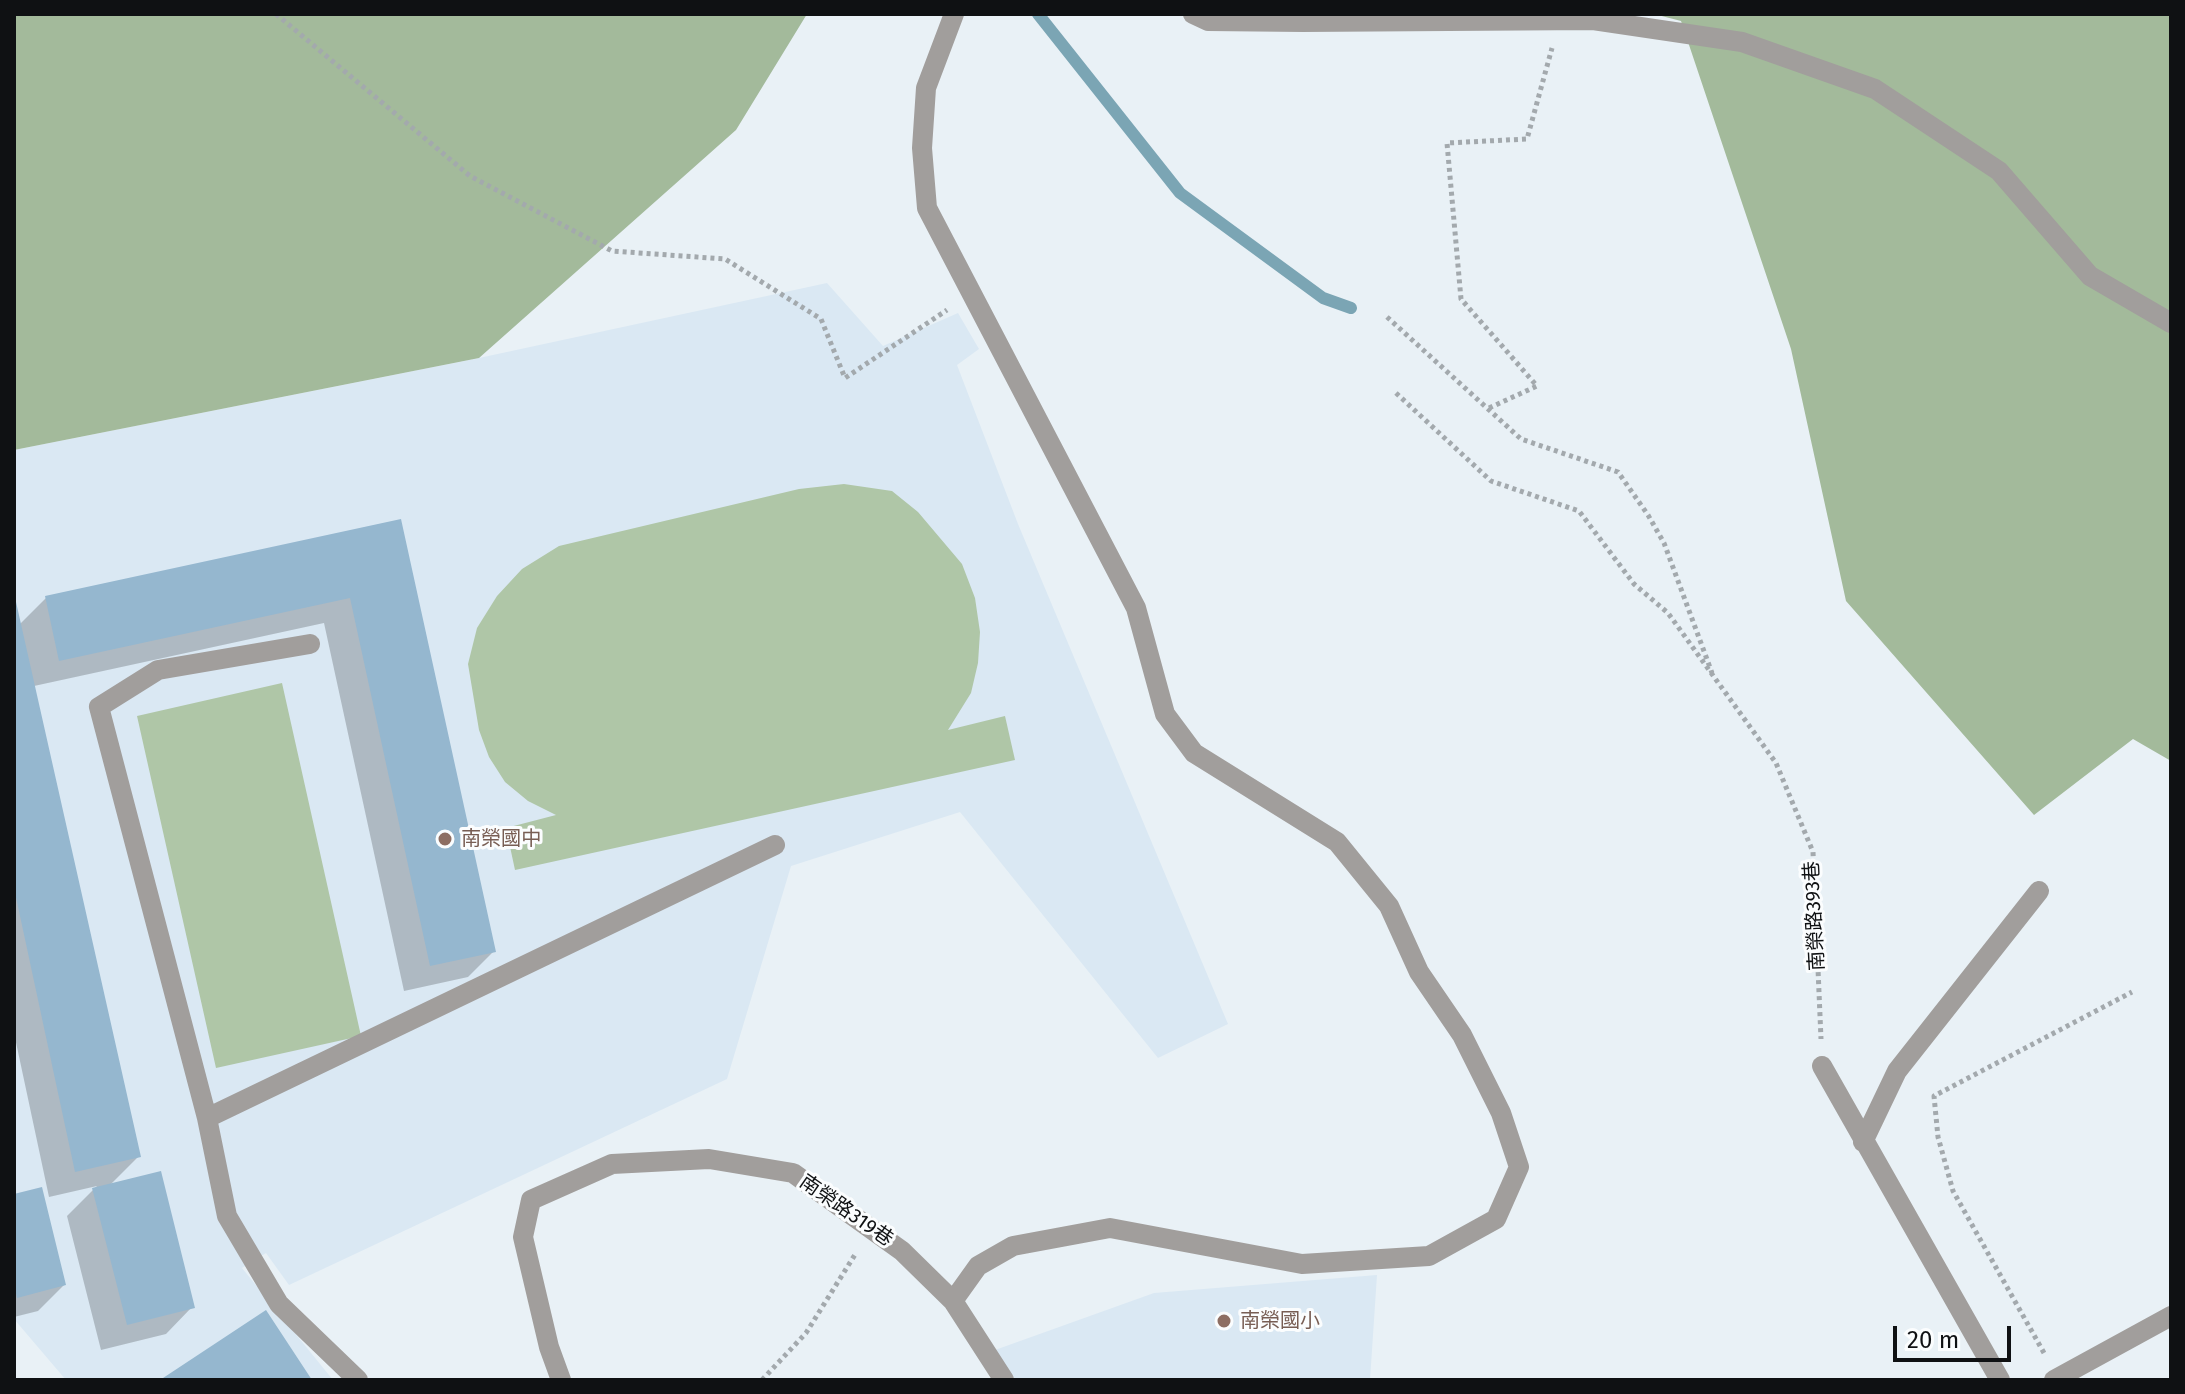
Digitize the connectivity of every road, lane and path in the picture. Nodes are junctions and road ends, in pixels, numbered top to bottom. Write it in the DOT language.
graph roads {
  1 [pos="276,14"];
  2 [pos="954,14"];
  3 [pos="1193,14"];
  4 [pos="1533,22"];
  5 [pos="971,294"];
  6 [pos="1387,317"];
  7 [pos="2171,323"];
  8 [pos="1396,393"];
  9 [pos="1489,408"];
  10 [pos="310,644"];
  11 [pos="1715,682"];
  12 [pos="775,845"];
  13 [pos="2039,891"];
  14 [pos="2132,992"];
  15 [pos="1822,1066"];
  16 [pos="207,1118"];
  17 [pos="1863,1142"];
  18 [pos="871,1229"];
  19 [pos="953,1301"];
  20 [pos="2171,1316"];
  21 [pos="2056,1379"];
  22 [pos="358,1380"];
  23 [pos="561,1380"];
  24 [pos="762,1380"];
  25 [pos="1004,1380"];
  26 [pos="2000,1380"];
  1 -- 5 [label="path"];
  2 -- 5 [label="lane"];
  3 -- 4 [label="lane"];
  4 -- 7 [label="lane"];
  4 -- 9 [label="path"];
  5 -- 19 [label="lane"];
  6 -- 9 [label="path"];
  8 -- 11 [label="path, 南榮路393巷"];
  9 -- 11 [label="path"];
  10 -- 16 [label="lane"];
  11 -- 15 [label="path, 南榮路393巷"];
  12 -- 16 [label="lane"];
  13 -- 17 [label="lane"];
  14 -- 21 [label="path"];
  15 -- 17 [label="lane"];
  16 -- 22 [label="lane"];
  17 -- 26 [label="lane"];
  18 -- 19 [label="lane, 南榮路319巷"];
  18 -- 23 [label="lane, 南榮路319巷"];
  18 -- 24 [label="path"];
  19 -- 25 [label="lane, 南榮路319巷"];
  20 -- 21 [label="lane"];
}
